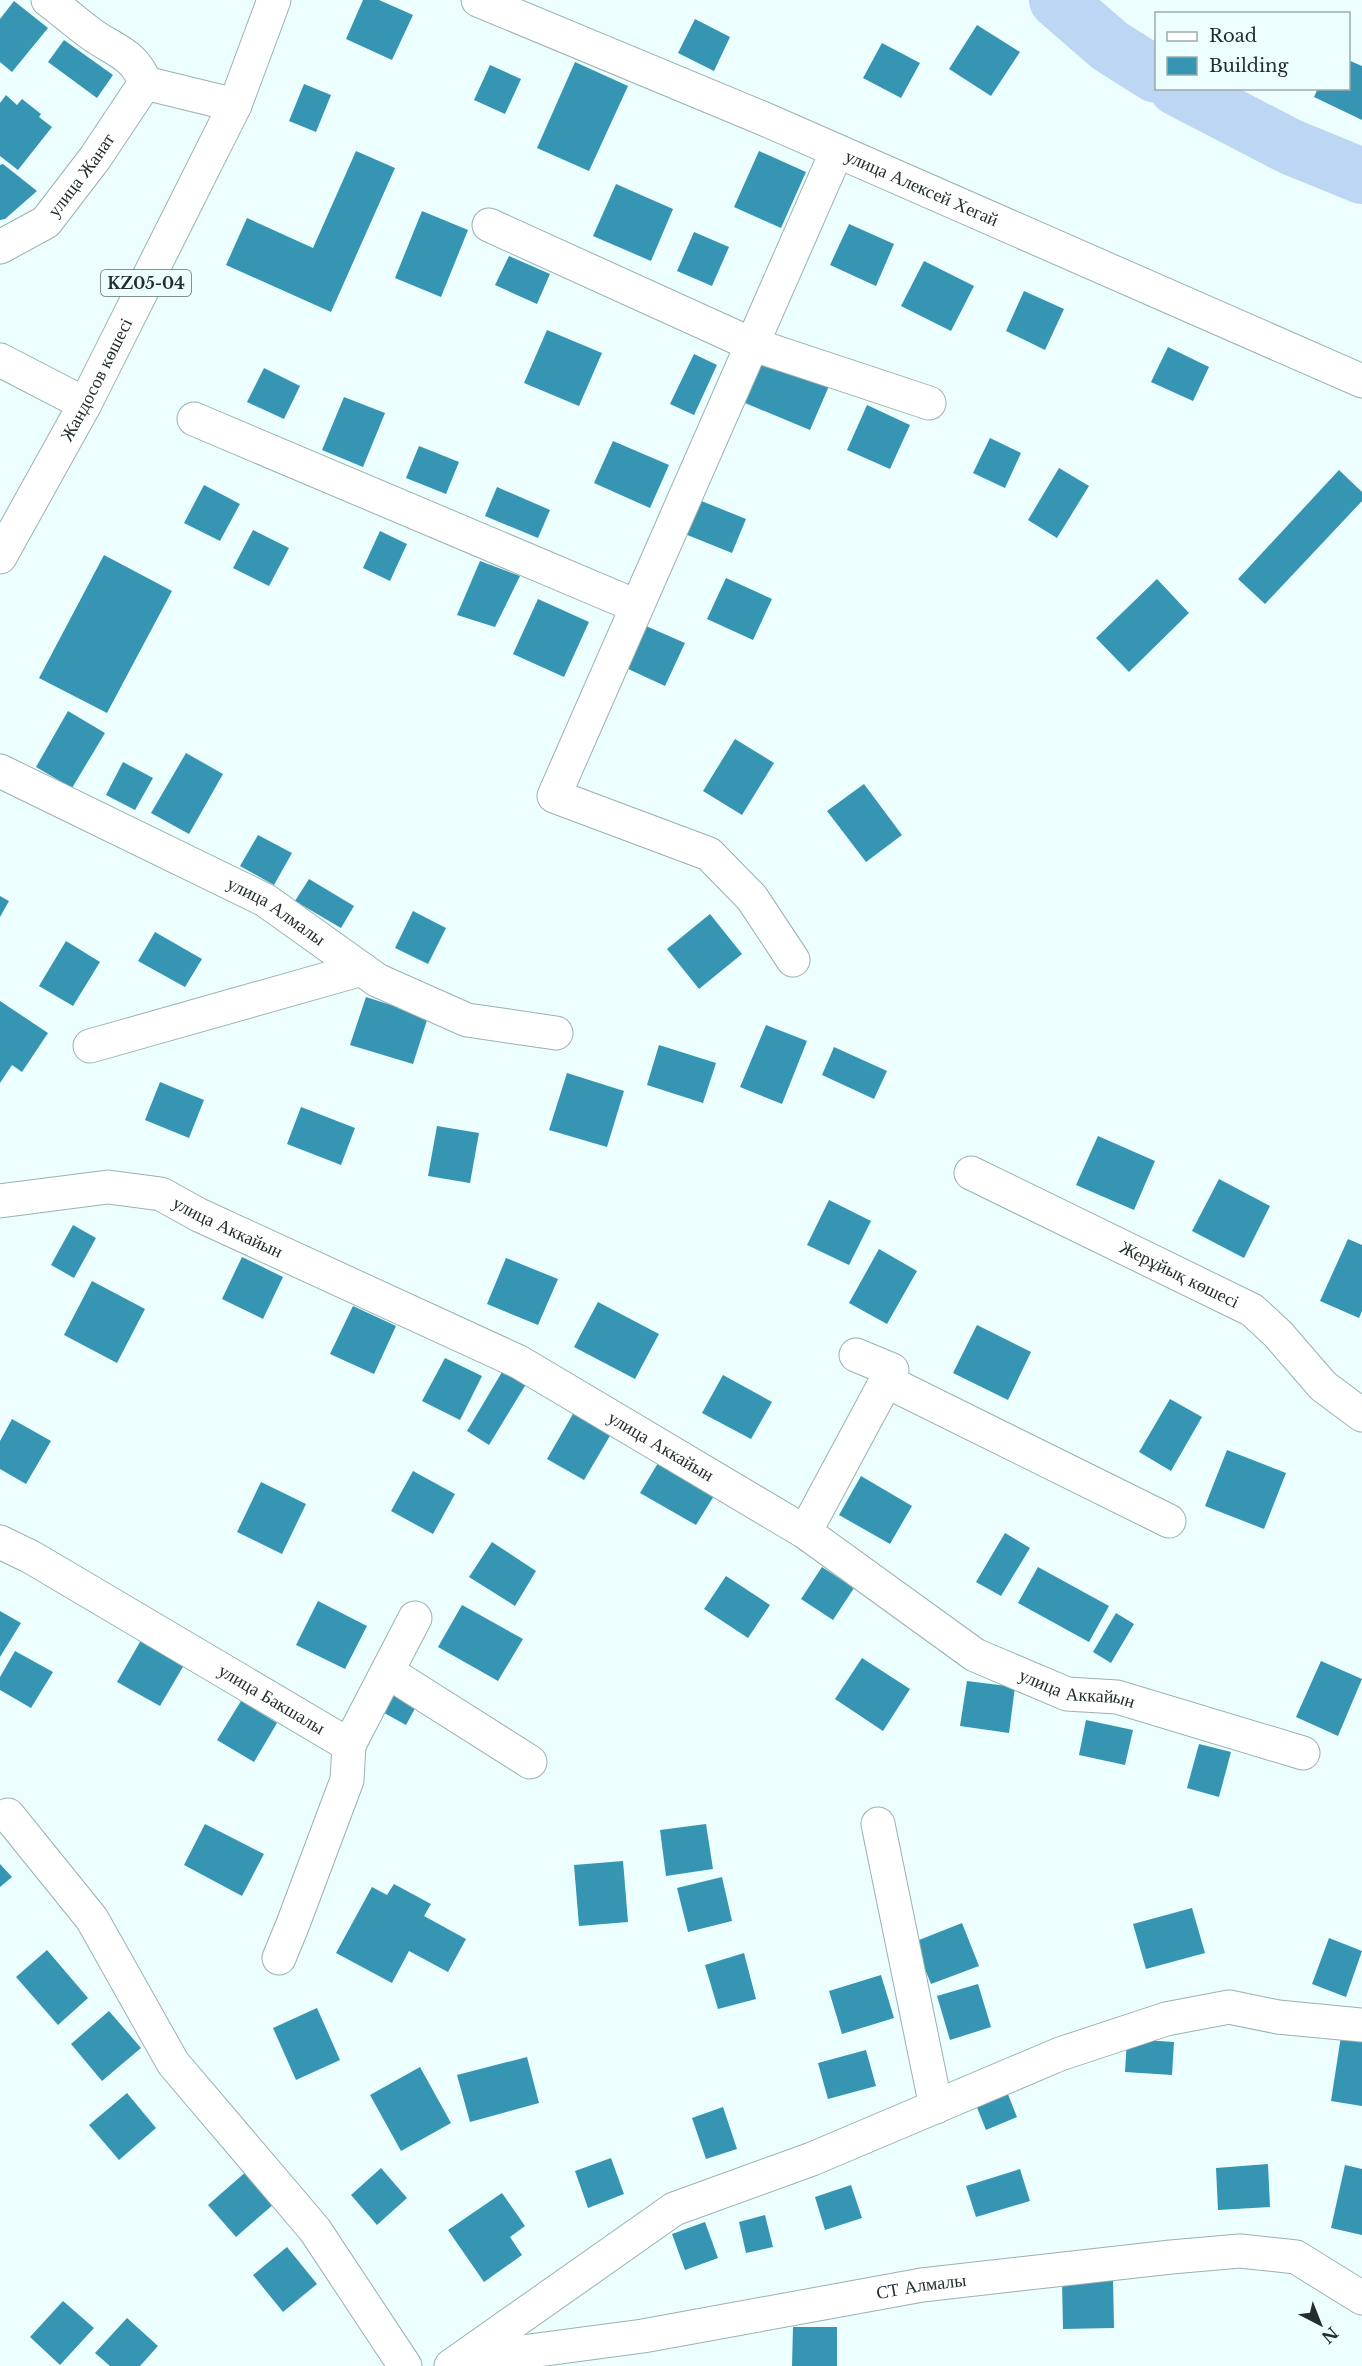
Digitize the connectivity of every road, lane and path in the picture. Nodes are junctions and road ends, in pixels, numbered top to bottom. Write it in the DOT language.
graph roads {
  1 [pos="48,0"];
  2 [pos="274,0"];
  3 [pos="478,0"];
  4 [pos="145,83"];
  5 [pos="235,105"];
  6 [pos="837,151"];
  7 [pos="489,225"];
  8 [pos="0,247"];
  9 [pos="751,344"];
  10 [pos="0,360"];
  11 [pos="1362,381"];
  12 [pos="929,403"];
  13 [pos="85,404"];
  14 [pos="194,419"];
  15 [pos="0,556"];
  16 [pos="636,606"];
  17 [pos="0,771"];
  18 [pos="793,960"];
  19 [pos="362,969"];
  20 [pos="556,1033"];
  21 [pos="90,1046"];
  22 [pos="971,1173"];
  23 [pos="0,1201"];
  24 [pos="856,1355"];
  25 [pos="886,1381"];
  26 [pos="1362,1415"];
  27 [pos="1170,1521"];
  28 [pos="806,1532"];
  29 [pos="0,1542"];
  30 [pos="416,1618"];
  31 [pos="388,1672"];
  32 [pos="349,1746"];
  33 [pos="1303,1753"];
  34 [pos="530,1762"];
  35 [pos="8,1815"];
  36 [pos="878,1824"];
  37 [pos="279,1958"];
  38 [pos="1362,2025"];
  39 [pos="936,2107"];
  40 [pos="1362,2298"];
  41 [pos="405,2366"];
  42 [pos="451,2366"];
  43 [pos="473,2366"];
  1 -- 4 [label="street"];
  2 -- 5 [label="street, Жандосов көшесі / KZ05-04"];
  3 -- 6 [label="street, улица Алексей Хегай"];
  4 -- 5 [label="street"];
  4 -- 8 [label="street, улица Жанат"];
  5 -- 13 [label="street, Жандосов көшесі / KZ05-04"];
  6 -- 9 [label="street"];
  6 -- 11 [label="street, улица Алексей Хегай"];
  7 -- 9 [label="street"];
  9 -- 12 [label="street"];
  9 -- 16 [label="street"];
  10 -- 13 [label="street"];
  13 -- 15 [label="street, Жандосов көшесі / KZ05-04"];
  14 -- 16 [label="street"];
  16 -- 18 [label="street"];
  17 -- 19 [label="street, улица Алмалы"];
  19 -- 20 [label="street, улица Алмалы"];
  19 -- 21 [label="street"];
  22 -- 26 [label="street, Жерұйық көшесі"];
  23 -- 28 [label="street, улица Аккайын"];
  24 -- 25 [label="street"];
  25 -- 27 [label="street"];
  25 -- 28 [label="street"];
  28 -- 33 [label="street, улица Аккайын"];
  29 -- 32 [label="street, улица Бакшалы"];
  30 -- 31 [label="street"];
  31 -- 32 [label="street"];
  31 -- 34 [label="street"];
  32 -- 37 [label="street"];
  35 -- 41 [label="street"];
  36 -- 39 [label="street"];
  38 -- 39 [label="street"];
  39 -- 42 [label="street"];
  40 -- 43 [label="street, СТ Алмалы"];
}
